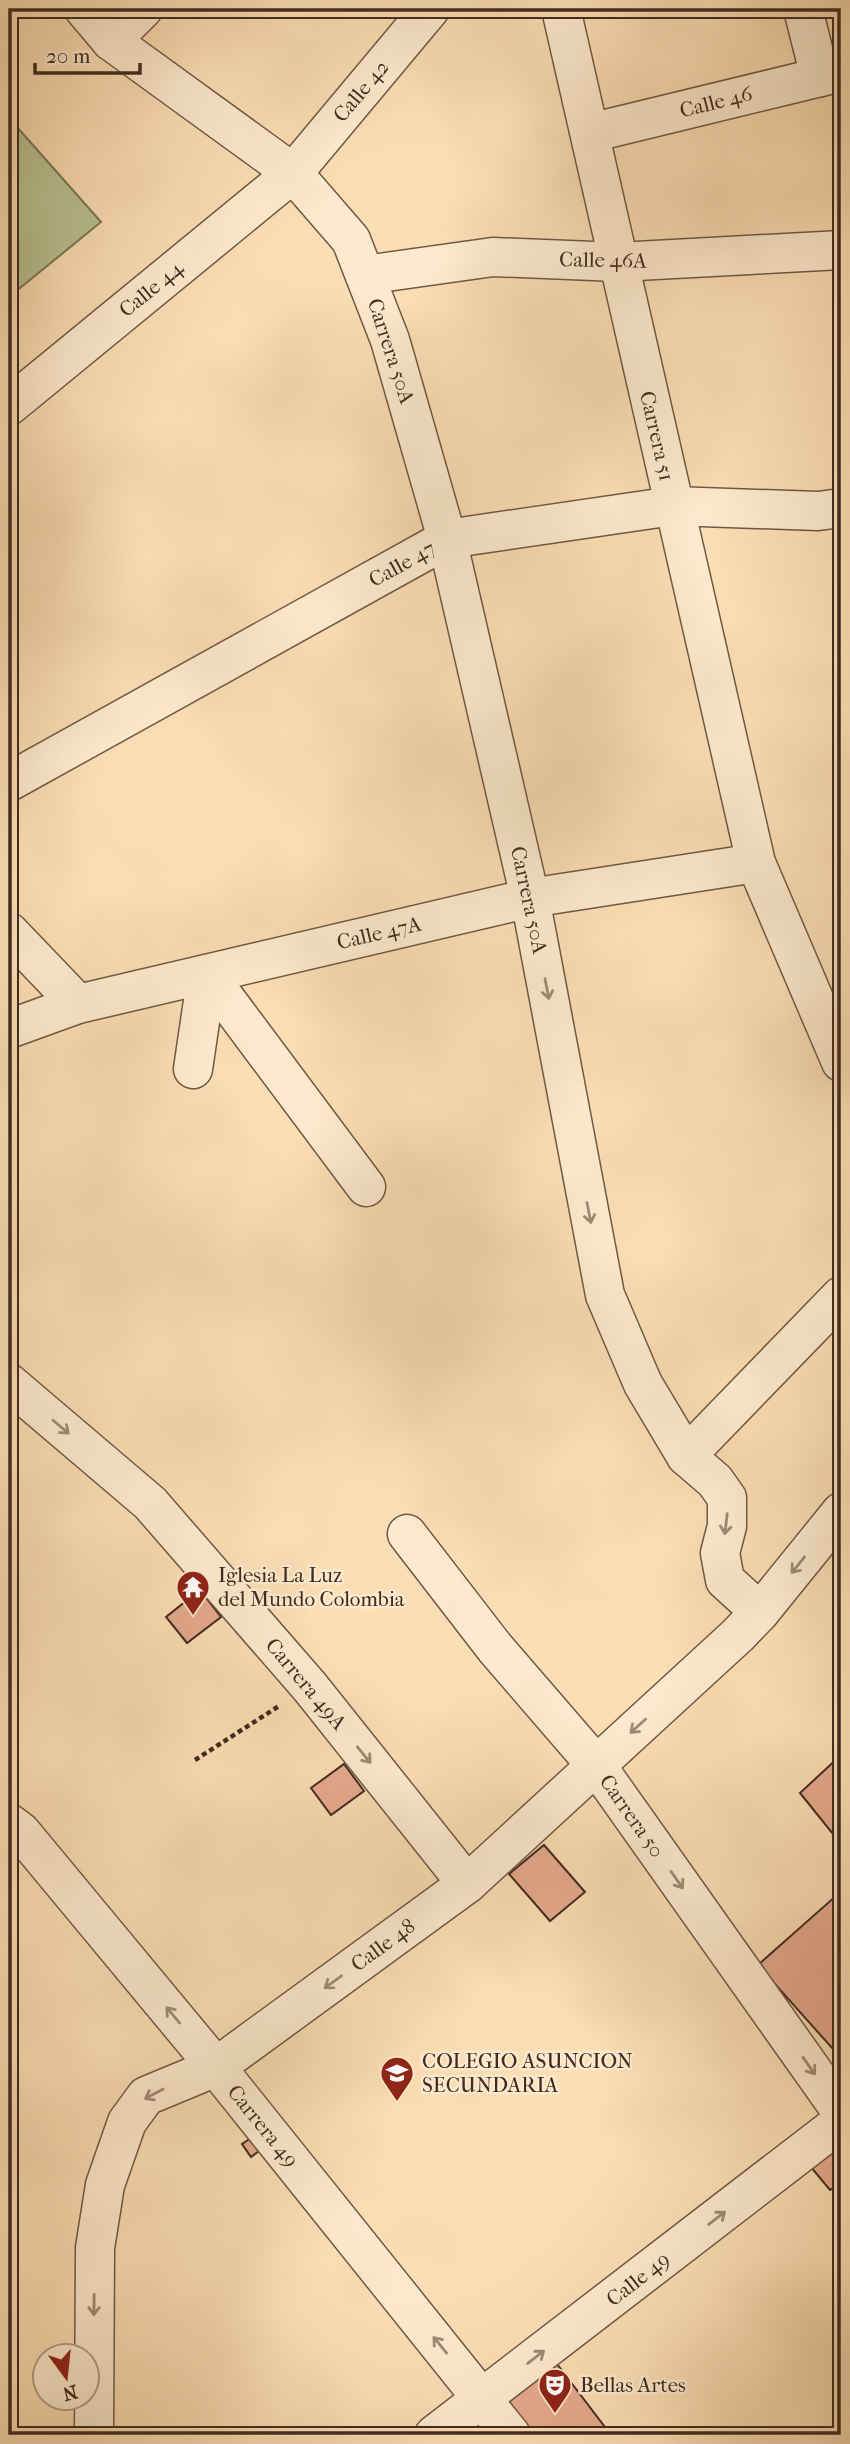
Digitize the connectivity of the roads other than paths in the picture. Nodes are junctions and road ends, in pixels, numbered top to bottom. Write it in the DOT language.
graph roads {
  1 [pos="84,9"];
  2 [pos="144,9"];
  3 [pos="430,9"];
  4 [pos="561,9"];
  5 [pos="803,9"];
  6 [pos="111,41"];
  7 [pos="830,75"];
  8 [pos="590,133"];
  9 [pos="293,173"];
  10 [pos="841,250"];
  11 [pos="618,262"];
  12 [pos="365,275"];
  13 [pos="9,406"];
  14 [pos="673,506"];
  15 [pos="841,508"];
  16 [pos="447,539"];
  17 [pos="9,782"];
  18 [pos="756,863"];
  19 [pos="530,898"];
  20 [pos="9,932"];
  21 [pos="207,974"];
  22 [pos="78,1004"];
  23 [pos="9,1029"];
  24 [pos="841,1062"];
  25 [pos="193,1069"];
  26 [pos="366,1187"];
  27 [pos="841,1296"];
  28 [pos="9,1383"];
  29 [pos="686,1456"];
  30 [pos="841,1512"];
  31 [pos="407,1534"];
  32 [pos="760,1612"];
  33 [pos="596,1765"];
  34 [pos="9,1822"];
  35 [pos="467,1884"];
  36 [pos="216,2067"];
  37 [pos="841,2113"];
  38 [pos="482,2399"];
  39 [pos="93,2435"];
  40 [pos="434,2435"];
  41 [pos="511,2435"];
  1 -- 6 [label="street, Carrera 50A"];
  2 -- 6 [label="street"];
  3 -- 9 [label="street, Calle 42"];
  4 -- 8 [label="street, Carrera 51"];
  5 -- 7 [label="street"];
  6 -- 9 [label="street, Carrera 50A"];
  7 -- 8 [label="street, Calle 46"];
  8 -- 11 [label="street, Carrera 51"];
  9 -- 12 [label="street, Carrera 50A"];
  9 -- 13 [label="street, Calle 44"];
  10 -- 11 [label="street, Calle 46A"];
  11 -- 12 [label="street, Calle 46A"];
  11 -- 14 [label="street, Carrera 51"];
  12 -- 16 [label="street, Carrera 50A"];
  14 -- 15 [label="street, Calle 47"];
  14 -- 16 [label="street, Calle 47"];
  14 -- 18 [label="street, Carrera 51"];
  16 -- 17 [label="street, Calle 47"];
  16 -- 19 [label="street, Carrera 50A"];
  18 -- 19 [label="street, Calle 47A"];
  18 -- 24 [label="street, Carrera 51"];
  19 -- 21 [label="street, Calle 47A"];
  19 -- 29 [label="street, Carrera 50A, one-way"];
  20 -- 22 [label="street"];
  21 -- 22 [label="street, Calle 47A"];
  21 -- 25 [label="street"];
  21 -- 26 [label="street"];
  22 -- 23 [label="street, Calle 47A"];
  27 -- 29 [label="street"];
  28 -- 35 [label="street, Carrera 49A, one-way"];
  29 -- 32 [label="street, Carrera 50A, one-way"];
  30 -- 32 [label="street, Calle 48, one-way"];
  31 -- 33 [label="street, Carrera 50"];
  32 -- 33 [label="street, Calle 48, one-way"];
  33 -- 35 [label="street, Calle 48"];
  33 -- 37 [label="street, Carrera 50, one-way"];
  36 -- 34 [label="street, Carrera 49, one-way"];
  35 -- 36 [label="street, Calle 48, one-way"];
  38 -- 36 [label="street, Carrera 49, one-way"];
  36 -- 39 [label="street, Calle 48, one-way"];
  38 -- 37 [label="street, Calle 49, one-way"];
  38 -- 40 [label="street, Calle 49"];
  38 -- 41 [label="street, Carrera 49"];
}
